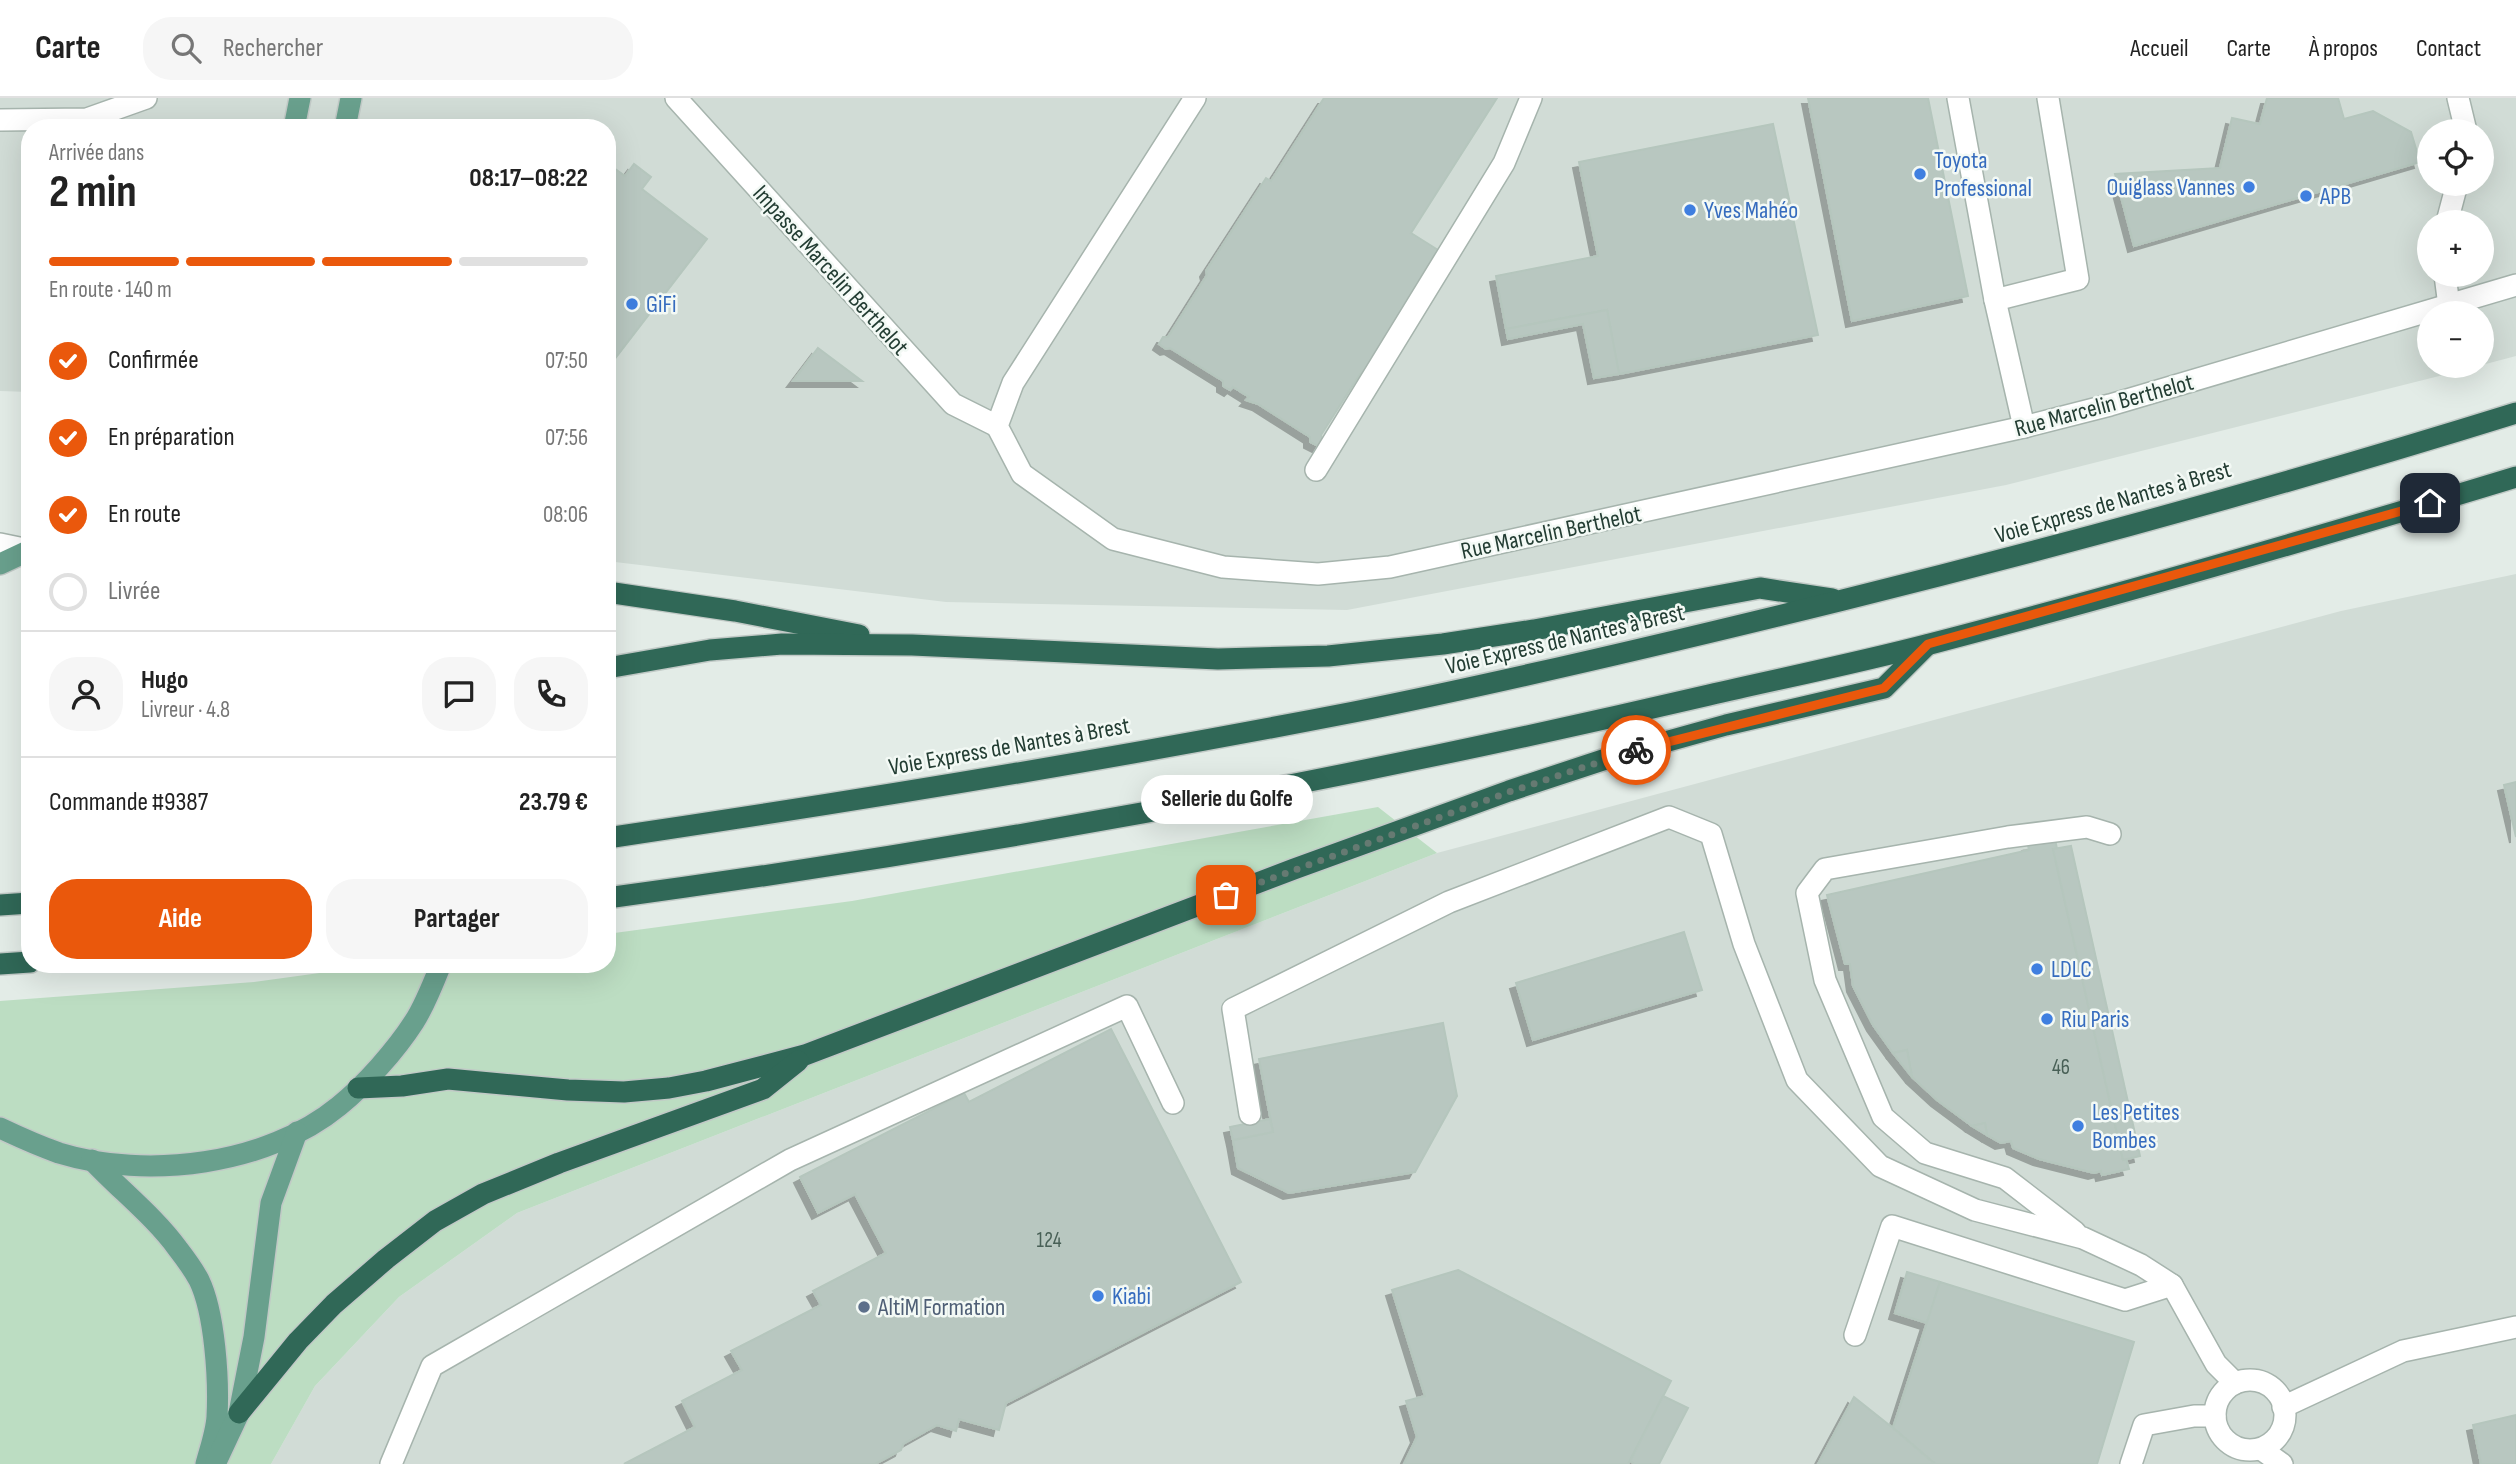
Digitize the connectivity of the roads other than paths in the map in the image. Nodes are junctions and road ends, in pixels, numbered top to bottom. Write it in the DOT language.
graph roads {
  1 [pos="146,98"];
  2 [pos="300,98"];
  3 [pos="352,98"];
  4 [pos="676,98"];
  5 [pos="1195,98"];
  6 [pos="1531,98"];
  7 [pos="1958,98"];
  8 [pos="2048,98"];
  9 [pos="2458,98"];
  10 [pos="87,119"];
  11 [pos="296,119"];
  12 [pos="347,119"];
  13 [pos="2463,119"];
  14 [pos="0,120"];
  15 [pos="21,120"];
  16 [pos="2516,285"];
  17 [pos="1995,300"];
  18 [pos="2465,301"];
  19 [pos="2417,315"];
  20 [pos="2516,413"];
  21 [pos="997,426"];
  22 [pos="2024,427"];
  23 [pos="1316,470"];
  24 [pos="2516,477"];
  25 [pos="0,544"];
  26 [pos="21,548"];
  27 [pos="21,554"];
  28 [pos="0,564"];
  29 [pos="616,593"];
  30 [pos="1842,600"];
  31 [pos="1928,644"];
  32 [pos="912,645"];
  33 [pos="616,666"];
  34 [pos="2110,834"];
  35 [pos="616,837"];
  36 [pos="616,897"];
  37 [pos="21,904"];
  38 [pos="0,905"];
  39 [pos="21,963"];
  40 [pos="0,964"];
  41 [pos="437,973"];
  42 [pos="805,1055"];
  43 [pos="358,1088"];
  44 [pos="1173,1103"];
  45 [pos="1250,1115"];
  46 [pos="0,1128"];
  47 [pos="297,1132"];
  48 [pos="92,1160"];
  49 [pos="2082,1238"];
  50 [pos="2172,1286"];
  51 [pos="2516,1327"];
  52 [pos="1855,1335"];
  53 [pos="2235,1384"];
  54 [pos="2283,1407"];
  55 [pos="239,1413"];
  56 [pos="2215,1416"];
  57 [pos="2250,1454"];
  58 [pos="206,1464"];
  59 [pos="215,1464"];
  60 [pos="391,1464"];
  61 [pos="2131,1464"];
  62 [pos="2282,1464"];
  1 -- 10 [label="street"];
  2 -- 11 [label="main road"];
  3 -- 12 [label="main road"];
  4 -- 21 [label="street, Impasse Marcelin Berthelot"];
  5 -- 21 [label="street"];
  6 -- 23 [label="street"];
  7 -- 17 [label="street"];
  8 -- 17 [label="street"];
  9 -- 13 [label="street"];
  14 -- 15 [label="street"];
  16 -- 18 [label="street, Rue Marcelin Berthelot"];
  17 -- 22 [label="street"];
  19 -- 22 [label="street, Rue Marcelin Berthelot"];
  20 -- 30 [label="highway, Voie Express de Nantes à Brest"];
  21 -- 22 [label="street, Rue Marcelin Berthelot"];
  24 -- 31 [label="highway"];
  25 -- 26 [label="street"];
  27 -- 28 [label="main road"];
  29 -- 32 [label="highway"];
  30 -- 32 [label="highway"];
  30 -- 35 [label="highway, Voie Express de Nantes à Brest"];
  31 -- 36 [label="highway"];
  31 -- 42 [label="highway"];
  32 -- 33 [label="highway"];
  34 -- 49 [label="street"];
  37 -- 38 [label="highway"];
  39 -- 40 [label="highway"];
  41 -- 43 [label="main road"];
  42 -- 43 [label="highway"];
  42 -- 55 [label="highway"];
  43 -- 47 [label="main road"];
  44 -- 60 [label="street"];
  45 -- 49 [label="street"];
  46 -- 48 [label="main road"];
  47 -- 48 [label="main road"];
  47 -- 55 [label="main road"];
  48 -- 58 [label="main road"];
  49 -- 50 [label="street"];
  50 -- 52 [label="street"];
  50 -- 53 [label="street"];
  51 -- 54 [label="street"];
  53 -- 54 [label="street"];
  53 -- 56 [label="street"];
  54 -- 57 [label="street"];
  55 -- 59 [label="main road"];
  56 -- 57 [label="street"];
  56 -- 61 [label="street"];
  57 -- 62 [label="street"];
}
